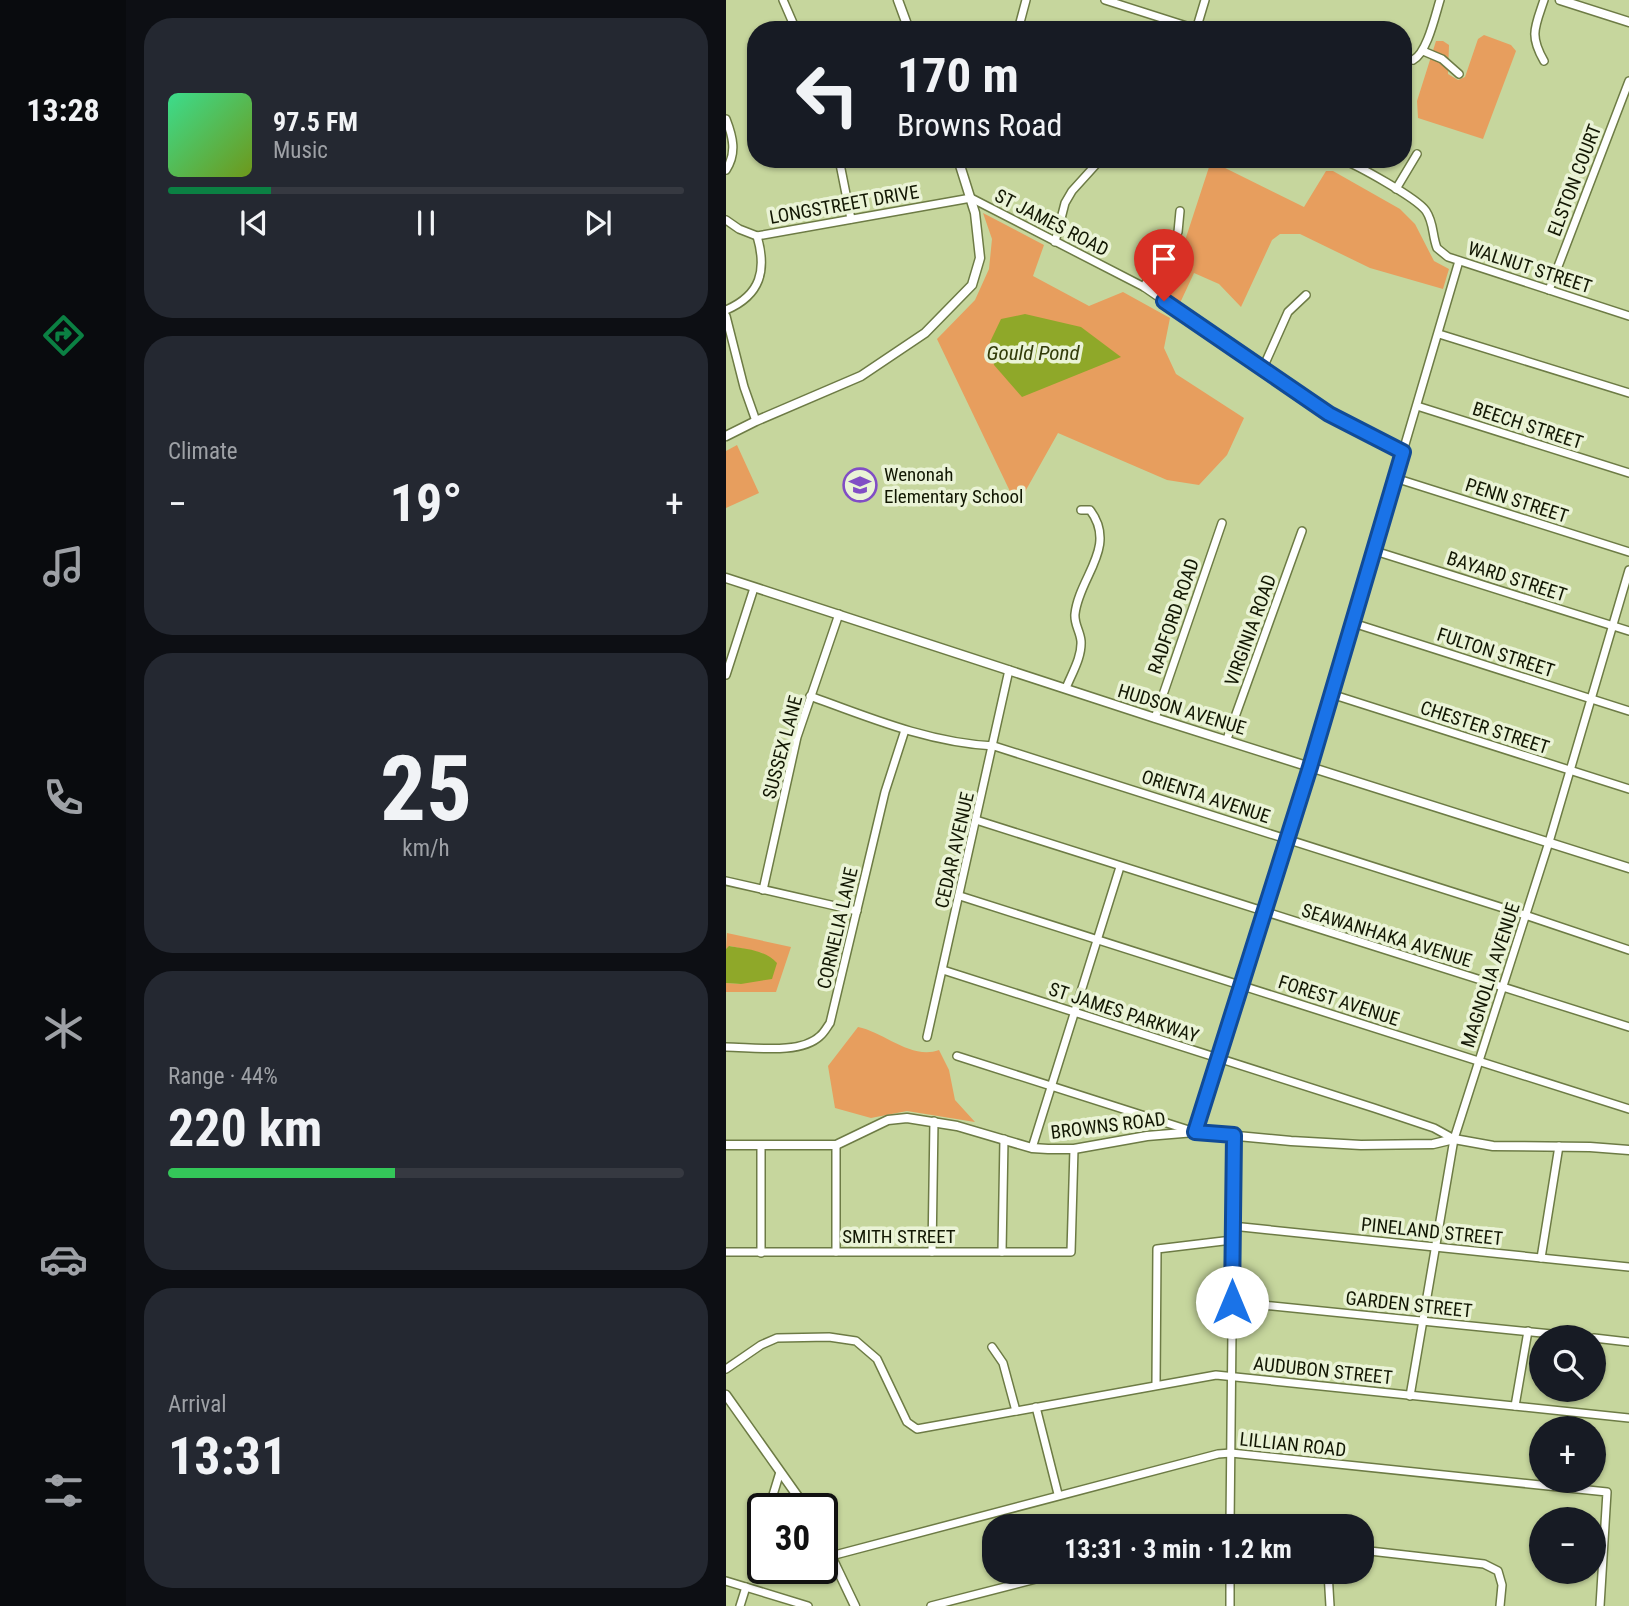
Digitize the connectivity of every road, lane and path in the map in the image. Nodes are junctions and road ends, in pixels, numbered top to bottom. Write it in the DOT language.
graph roads {
  1 [pos="783,0"];
  2 [pos="898,0"];
  3 [pos="1026,0"];
  4 [pos="1105,0"];
  5 [pos="1205,0"];
  6 [pos="1440,0"];
  7 [pos="1544,0"];
  8 [pos="1560,0"];
  9 [pos="792,21"];
  10 [pos="906,21"];
  11 [pos="1020,21"];
  12 [pos="1171,21"];
  13 [pos="1198,21"];
  14 [pos="1629,22"];
  15 [pos="1423,51"];
  16 [pos="1413,60"];
  17 [pos="1544,61"];
  18 [pos="1459,74"];
  19 [pos="1629,81"];
  20 [pos="726,119"];
  21 [pos="1417,154"];
  22 [pos="1412,162"];
  23 [pos="841,168"];
  24 [pos="961,168"];
  25 [pos="1093,168"];
  26 [pos="1358,168"];
  27 [pos="1409,168"];
  28 [pos="726,170"];
  29 [pos="1396,189"];
  30 [pos="971,198"];
  31 [pos="1180,211"];
  32 [pos="851,219"];
  33 [pos="726,220"];
  34 [pos="757,236"];
  35 [pos="1055,242"];
  36 [pos="1459,261"];
  37 [pos="1144,287"];
  38 [pos="1549,290"];
  39 [pos="1306,295"];
  40 [pos="726,310"];
  41 [pos="726,316"];
  42 [pos="1629,316"];
  43 [pos="1439,334"];
  44 [pos="1263,368"];
  45 [pos="1629,393"];
  46 [pos="1417,406"];
  47 [pos="756,421"];
  48 [pos="726,436"];
  49 [pos="1403,452"];
  50 [pos="1629,473"];
  51 [pos="1395,478"];
  52 [pos="1081,510"];
  53 [pos="1221,523"];
  54 [pos="1302,531"];
  55 [pos="1375,551"];
  56 [pos="1629,552"];
  57 [pos="1629,570"];
  58 [pos="726,578"];
  59 [pos="754,588"];
  60 [pos="840,614"];
  61 [pos="1353,623"];
  62 [pos="1613,626"];
  63 [pos="1629,631"];
  64 [pos="1009,670"];
  65 [pos="726,672"];
  66 [pos="1066,688"];
  67 [pos="1331,694"];
  68 [pos="811,696"];
  69 [pos="1591,699"];
  70 [pos="1629,711"];
  71 [pos="1155,718"];
  72 [pos="905,730"];
  73 [pos="1227,739"];
  74 [pos="994,746"];
  75 [pos="1310,767"];
  76 [pos="1569,770"];
  77 [pos="1629,789"];
  78 [pos="976,820"];
  79 [pos="1286,839"];
  80 [pos="1549,842"];
  81 [pos="1120,867"];
  82 [pos="1629,868"];
  83 [pos="726,881"];
  84 [pos="763,890"];
  85 [pos="960,896"];
  86 [pos="857,911"];
  87 [pos="1265,913"];
  88 [pos="1525,915"];
  89 [pos="1096,940"];
  90 [pos="1629,950"];
  91 [pos="943,970"];
  92 [pos="1242,985"];
  93 [pos="1503,987"];
  94 [pos="1074,1013"];
  95 [pos="1629,1027"];
  96 [pos="927,1037"];
  97 [pos="726,1047"];
  98 [pos="957,1056"];
  99 [pos="1218,1058"];
  100 [pos="1479,1061"];
  101 [pos="1051,1086"];
  102 [pos="1629,1109"];
  103 [pos="934,1121"];
  104 [pos="1195,1132"];
  105 [pos="1234,1135"];
  106 [pos="1004,1139"];
  107 [pos="1454,1139"];
  108 [pos="726,1144"];
  109 [pos="761,1145"];
  110 [pos="836,1145"];
  111 [pos="1559,1146"];
  112 [pos="1032,1147"];
  113 [pos="1074,1149"];
  114 [pos="1629,1150"];
  115 [pos="1232,1226"];
  116 [pos="1232,1240"];
  117 [pos="1436,1247"];
  118 [pos="726,1252"];
  119 [pos="836,1252"];
  120 [pos="932,1252"];
  121 [pos="1002,1252"];
  122 [pos="761,1253"];
  123 [pos="1540,1258"];
  124 [pos="1629,1267"];
  125 [pos="1232,1302"];
  126 [pos="1423,1321"];
  127 [pos="1528,1331"];
  128 [pos="1606,1339"];
  129 [pos="1629,1342"];
  130 [pos="992,1347"];
  131 [pos="726,1369"];
  132 [pos="1232,1376"];
  133 [pos="1156,1385"];
  134 [pos="726,1395"];
  135 [pos="1410,1396"];
  136 [pos="1515,1406"];
  137 [pos="1036,1407"];
  138 [pos="1016,1411"];
  139 [pos="1629,1418"];
  140 [pos="1231,1453"];
  141 [pos="780,1472"];
  142 [pos="774,1493"];
  143 [pos="795,1493"];
  144 [pos="1058,1494"];
  145 [pos="1230,1514"];
  146 [pos="1374,1551"];
  147 [pos="838,1554"];
  148 [pos="838,1569"];
  149 [pos="726,1581"];
  150 [pos="1016,1584"];
  151 [pos="1230,1584"];
  152 [pos="1329,1584"];
  153 [pos="746,1587"];
  154 [pos="740,1606"];
  155 [pos="808,1606"];
  156 [pos="855,1606"];
  157 [pos="931,1606"];
  158 [pos="1230,1606"];
  159 [pos="1330,1606"];
  160 [pos="1500,1606"];
  161 [pos="1600,1606"];
  1 -- 9 [label="street"];
  2 -- 10 [label="street"];
  3 -- 11 [label="street"];
  4 -- 12 [label="street"];
  5 -- 13 [label="street"];
  6 -- 15 [label="street"];
  7 -- 17 [label="street"];
  8 -- 14 [label="street"];
  15 -- 16 [label="street"];
  15 -- 18 [label="street"];
  19 -- 38 [label="street, ELSTON COURT"];
  20 -- 28 [label="street"];
  21 -- 22 [label="street"];
  23 -- 32 [label="street"];
  24 -- 30 [label="street"];
  25 -- 35 [label="street"];
  26 -- 29 [label="street, WALNUT STREET"];
  27 -- 29 [label="street"];
  29 -- 36 [label="street, WALNUT STREET"];
  30 -- 32 [label="street, LONGSTREET DRIVE"];
  30 -- 35 [label="street, ST JAMES ROAD"];
  30 -- 47 [label="street"];
  31 -- 37 [label="street"];
  32 -- 34 [label="street, LONGSTREET DRIVE"];
  33 -- 34 [label="street, LONGSTREET DRIVE"];
  34 -- 40 [label="street"];
  35 -- 37 [label="street, ST JAMES ROAD"];
  36 -- 38 [label="street, WALNUT STREET"];
  36 -- 43 [label="street"];
  37 -- 44 [label="street, ST JAMES ROAD"];
  38 -- 42 [label="street, WALNUT STREET"];
  39 -- 44 [label="street"];
  41 -- 47 [label="street"];
  43 -- 45 [label="street"];
  43 -- 46 [label="street"];
  44 -- 49 [label="street, ST JAMES ROAD"];
  46 -- 49 [label="street"];
  46 -- 50 [label="street, BEECH STREET"];
  47 -- 48 [label="street"];
  49 -- 51 [label="street"];
  51 -- 55 [label="street"];
  51 -- 56 [label="street, PENN STREET"];
  52 -- 66 [label="street"];
  53 -- 71 [label="street, RADFORD ROAD"];
  54 -- 73 [label="street, VIRGINIA ROAD"];
  55 -- 61 [label="street"];
  55 -- 62 [label="street, BAYARD STREET"];
  57 -- 62 [label="street, MAGNOLIA AVENUE"];
  58 -- 59 [label="street, HUDSON AVENUE"];
  59 -- 60 [label="street, HUDSON AVENUE"];
  59 -- 65 [label="street"];
  60 -- 64 [label="street, HUDSON AVENUE"];
  60 -- 68 [label="street, SUSSEX LANE"];
  61 -- 67 [label="street"];
  61 -- 69 [label="street, FULTON STREET"];
  62 -- 63 [label="street, BAYARD STREET"];
  62 -- 69 [label="street, MAGNOLIA AVENUE"];
  64 -- 66 [label="street, HUDSON AVENUE"];
  64 -- 74 [label="street, CEDAR AVENUE"];
  66 -- 71 [label="street, HUDSON AVENUE"];
  67 -- 75 [label="street"];
  67 -- 76 [label="street, CHESTER STREET"];
  68 -- 72 [label="street, ORIENTA AVENUE"];
  68 -- 84 [label="street, SUSSEX LANE"];
  69 -- 70 [label="street, FULTON STREET"];
  69 -- 76 [label="street, MAGNOLIA AVENUE"];
  71 -- 73 [label="street, HUDSON AVENUE"];
  72 -- 74 [label="street, ORIENTA AVENUE"];
  72 -- 86 [label="street, CORNELIA LANE"];
  73 -- 75 [label="street, HUDSON AVENUE"];
  74 -- 78 [label="street, CEDAR AVENUE"];
  74 -- 79 [label="street, ORIENTA AVENUE"];
  75 -- 79 [label="street"];
  75 -- 80 [label="street, HUDSON AVENUE"];
  76 -- 77 [label="street, CHESTER STREET"];
  76 -- 80 [label="street, MAGNOLIA AVENUE"];
  78 -- 81 [label="street, SEAWANHAKA AVENUE"];
  78 -- 85 [label="street, CEDAR AVENUE"];
  79 -- 87 [label="street"];
  79 -- 88 [label="street, ORIENTA AVENUE"];
  80 -- 82 [label="street, HUDSON AVENUE"];
  80 -- 88 [label="street, MAGNOLIA AVENUE"];
  81 -- 87 [label="street, SEAWANHAKA AVENUE"];
  81 -- 89 [label="street"];
  83 -- 84 [label="street"];
  84 -- 86 [label="street"];
  85 -- 89 [label="street, FOREST AVENUE"];
  85 -- 91 [label="street, CEDAR AVENUE"];
  86 -- 97 [label="street, CORNELIA LANE"];
  87 -- 92 [label="street"];
  87 -- 93 [label="street, SEAWANHAKA AVENUE"];
  88 -- 90 [label="street, ORIENTA AVENUE"];
  88 -- 93 [label="street, MAGNOLIA AVENUE"];
  89 -- 92 [label="street, FOREST AVENUE"];
  89 -- 94 [label="street"];
  91 -- 94 [label="street, ST JAMES PARKWAY"];
  91 -- 96 [label="street, CEDAR AVENUE"];
  92 -- 99 [label="street"];
  92 -- 100 [label="street, FOREST AVENUE"];
  93 -- 95 [label="street, SEAWANHAKA AVENUE"];
  93 -- 100 [label="street, MAGNOLIA AVENUE"];
  94 -- 99 [label="street, ST JAMES PARKWAY"];
  94 -- 101 [label="street"];
  98 -- 101 [label="street"];
  99 -- 104 [label="street"];
  99 -- 107 [label="street, ST JAMES PARKWAY"];
  100 -- 102 [label="street, FOREST AVENUE"];
  100 -- 107 [label="street, MAGNOLIA AVENUE"];
  101 -- 104 [label="street"];
  101 -- 112 [label="street"];
  103 -- 106 [label="street, BROWNS ROAD"];
  103 -- 110 [label="street, BROWNS ROAD"];
  103 -- 120 [label="street"];
  104 -- 105 [label="street, BROWNS ROAD"];
  104 -- 113 [label="street, BROWNS ROAD"];
  105 -- 107 [label="street, BROWNS ROAD"];
  105 -- 115 [label="street"];
  106 -- 112 [label="street, BROWNS ROAD"];
  106 -- 121 [label="street"];
  107 -- 111 [label="street, BROWNS ROAD"];
  107 -- 117 [label="street, MAGNOLIA AVENUE"];
  108 -- 109 [label="street, BROWNS ROAD"];
  109 -- 110 [label="street, BROWNS ROAD"];
  109 -- 122 [label="street"];
  110 -- 119 [label="street"];
  111 -- 114 [label="street, BROWNS ROAD"];
  111 -- 123 [label="street"];
  112 -- 113 [label="street, BROWNS ROAD"];
  113 -- 121 [label="street, SMITH STREET"];
  115 -- 116 [label="street"];
  115 -- 117 [label="street, PINELAND STREET"];
  116 -- 125 [label="street"];
  116 -- 133 [label="street"];
  117 -- 123 [label="street, PINELAND STREET"];
  117 -- 126 [label="street, MAGNOLIA AVENUE"];
  118 -- 122 [label="street, SMITH STREET"];
  119 -- 120 [label="street, SMITH STREET"];
  119 -- 122 [label="street, SMITH STREET"];
  120 -- 121 [label="street, SMITH STREET"];
  123 -- 124 [label="street, PINELAND STREET"];
  125 -- 126 [label="street, GARDEN STREET"];
  125 -- 132 [label="street"];
  126 -- 127 [label="street, GARDEN STREET"];
  126 -- 135 [label="street, MAGNOLIA AVENUE"];
  127 -- 136 [label="street"];
  128 -- 129 [label="street"];
  130 -- 138 [label="street"];
  131 -- 138 [label="street, AUDUBON STREET"];
  132 -- 133 [label="street, AUDUBON STREET"];
  132 -- 135 [label="street, AUDUBON STREET"];
  132 -- 140 [label="street"];
  133 -- 137 [label="street, AUDUBON STREET"];
  134 -- 141 [label="street"];
  135 -- 136 [label="street, AUDUBON STREET"];
  136 -- 139 [label="street, AUDUBON STREET"];
  137 -- 138 [label="street, AUDUBON STREET"];
  137 -- 144 [label="street"];
  140 -- 144 [label="street, LILLIAN ROAD"];
  140 -- 145 [label="street"];
  140 -- 161 [label="street, LILLIAN ROAD"];
  141 -- 142 [label="street"];
  141 -- 143 [label="street"];
  144 -- 147 [label="street, LILLIAN ROAD"];
  146 -- 160 [label="street"];
  148 -- 156 [label="street"];
  149 -- 153 [label="street"];
  150 -- 157 [label="street"];
  151 -- 158 [label="street"];
  152 -- 159 [label="street"];
  153 -- 154 [label="street"];
  153 -- 155 [label="street"];
}
